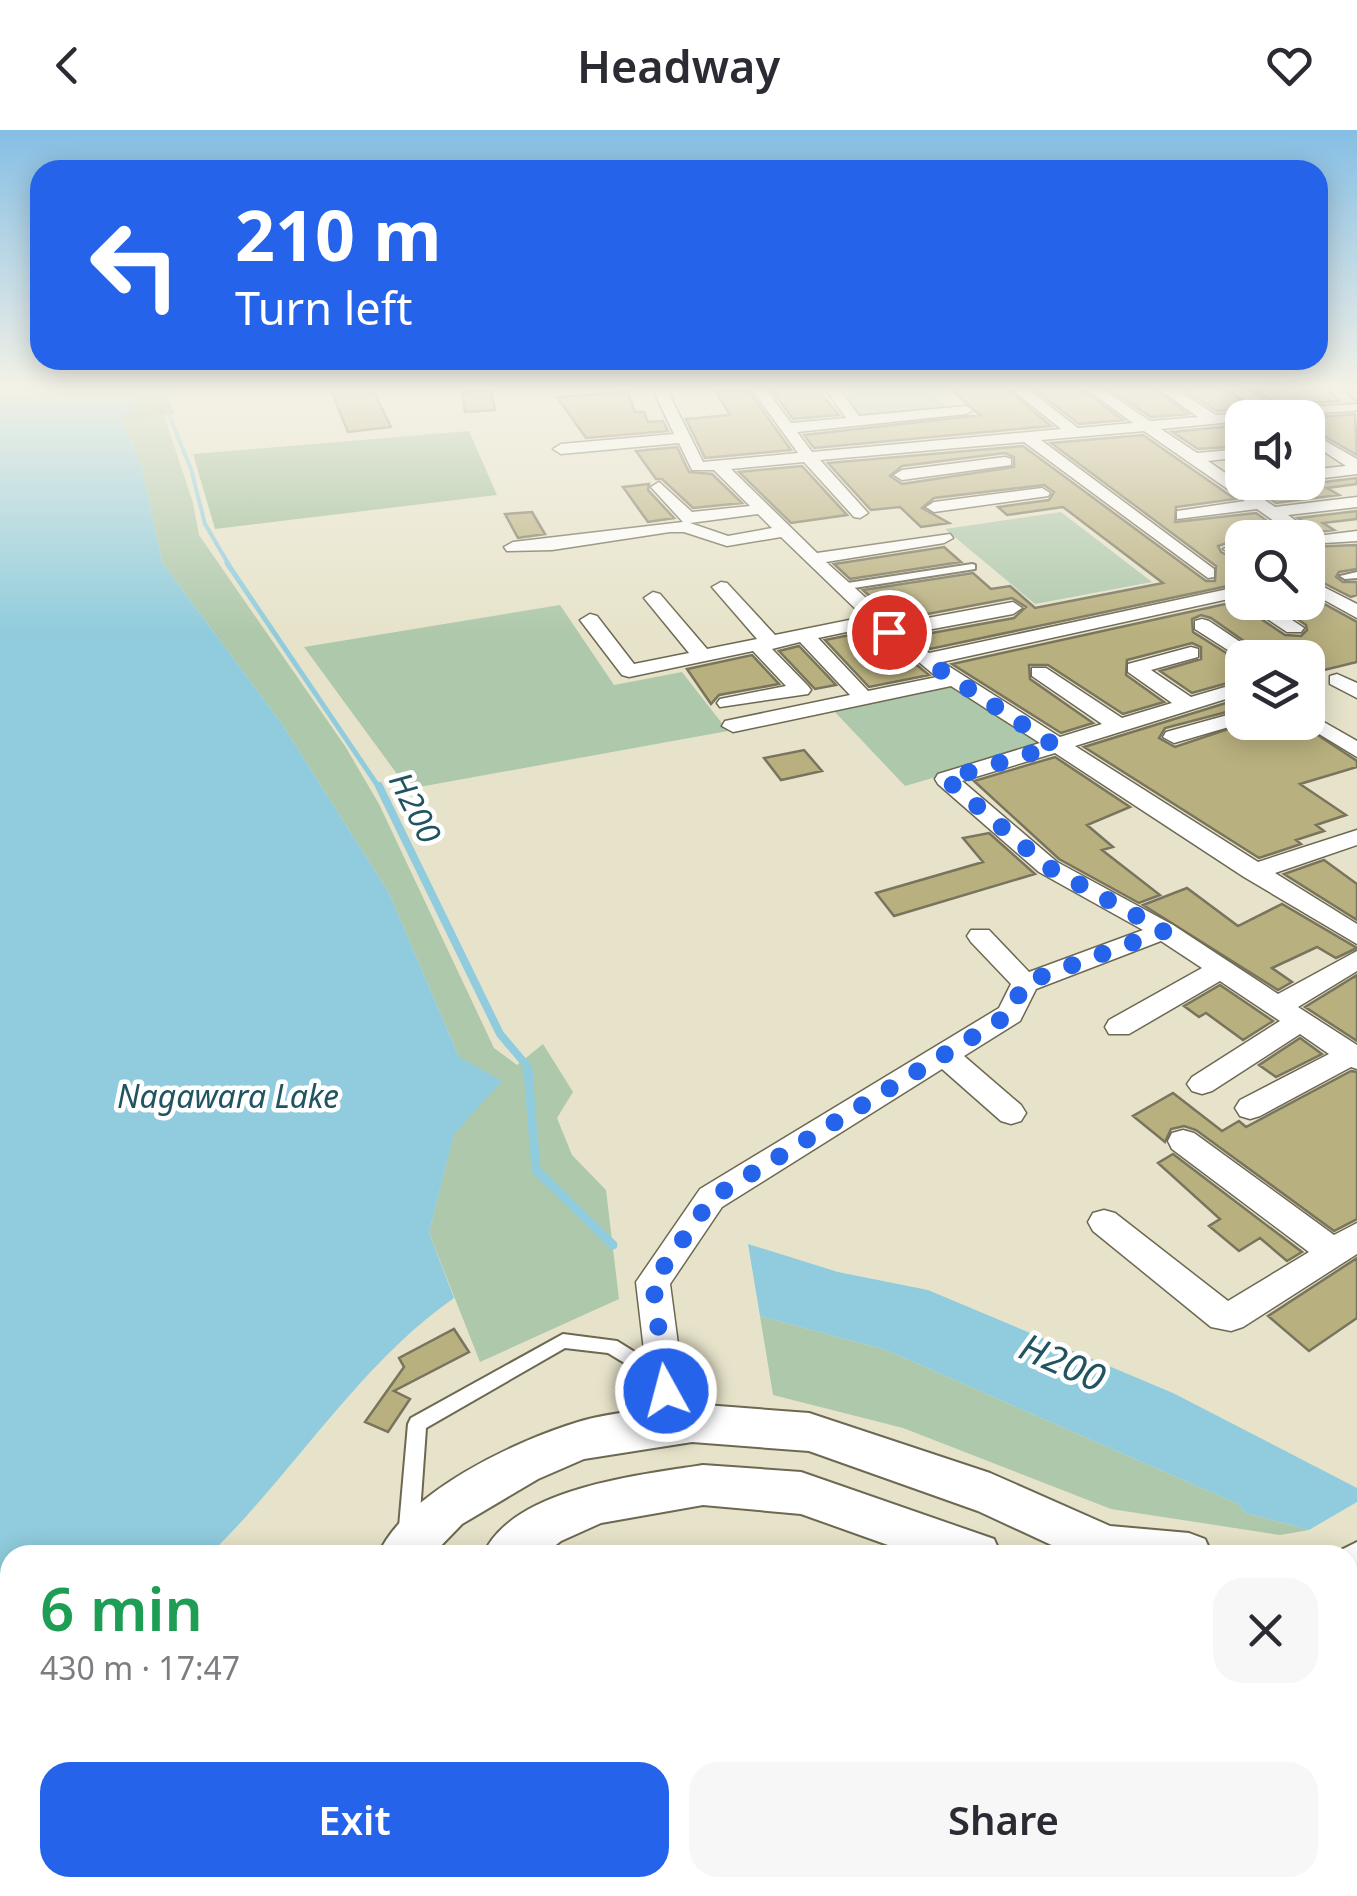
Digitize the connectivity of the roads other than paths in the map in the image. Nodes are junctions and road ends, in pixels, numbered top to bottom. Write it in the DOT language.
graph roads {
  1 [pos="723,470"];
  2 [pos="821,470"];
  3 [pos="899,470"];
  4 [pos="933,470"];
  5 [pos="1069,470"];
  6 [pos="902,474"];
  7 [pos="659,487"];
  8 [pos="1042,494"];
  9 [pos="1256,500"];
  10 [pos="1357,502"];
  11 [pos="934,506"];
  12 [pos="1266,508"];
  13 [pos="762,509"];
  14 [pos="860,512"];
  15 [pos="1183,515"];
  16 [pos="1283,520"];
  17 [pos="784,531"];
  18 [pos="1357,536"];
  19 [pos="1325,540"];
  20 [pos="513,547"];
  21 [pos="812,559"];
  22 [pos="972,567"];
  23 [pos="1208,574"];
  24 [pos="841,587"];
  25 [pos="720,588"];
  26 [pos="1325,594"];
  27 [pos="653,598"];
  28 [pos="1225,600"];
  29 [pos="1013,608"];
  30 [pos="1357,612"];
  31 [pos="590,620"];
  32 [pos="1281,620"];
  33 [pos="1202,625"];
  34 [pos="883,626"];
  35 [pos="1294,628"];
  36 [pos="805,636"];
  37 [pos="1226,640"];
  38 [pos="764,644"];
  39 [pos="1191,654"];
  40 [pos="702,656"];
  41 [pos="925,660"];
  42 [pos="1039,672"];
  43 [pos="954,679"];
  44 [pos="1337,680"];
  45 [pos="859,692"];
  46 [pos="1357,692"];
  47 [pos="1225,693"];
  48 [pos="727,703"];
  49 [pos="1188,704"];
  50 [pos="1225,721"];
  51 [pos="1116,724"];
  52 [pos="733,726"];
  53 [pos="1325,730"];
  54 [pos="1174,737"];
  55 [pos="1055,746"];
  56 [pos="1357,750"];
  57 [pos="1357,837"];
  58 [pos="1253,872"];
  59 [pos="1164,931"];
  60 [pos="980,936"];
  61 [pos="1357,936"];
  62 [pos="1357,959"];
  63 [pos="1220,969"];
  64 [pos="1024,983"];
  65 [pos="1290,1013"];
  66 [pos="1119,1027"];
  67 [pos="946,1056"];
  68 [pos="1354,1057"];
  69 [pos="1202,1084"];
  70 [pos="1250,1108"];
  71 [pos="1011,1113"];
  72 [pos="1183,1141"];
  73 [pos="1104,1222"];
  74 [pos="1346,1244"];
  75 [pos="662,1378"];
  76 [pos="671,1427"];
  77 [pos="405,1545"];
  78 [pos="410,1545"];
  79 [pos="519,1545"];
  80 [pos="949,1545"];
  81 [pos="1101,1545"];
  1 -- 13 [label="street"];
  2 -- 14 [label="street"];
  3 -- 6 [label="street"];
  4 -- 6 [label="street"];
  5 -- 23 [label="street"];
  6 -- 11 [label="street"];
  7 -- 13 [label="street"];
  8 -- 11 [label="street"];
  9 -- 12 [label="street"];
  10 -- 12 [label="street"];
  11 -- 21 [label="street"];
  12 -- 15 [label="street"];
  12 -- 16 [label="street"];
  13 -- 17 [label="street"];
  17 -- 20 [label="street"];
  17 -- 21 [label="street"];
  18 -- 19 [label="street"];
  21 -- 24 [label="street"];
  22 -- 24 [label="lane"];
  24 -- 34 [label="street"];
  25 -- 38 [label="street"];
  26 -- 30 [label="street"];
  27 -- 40 [label="street"];
  28 -- 41 [label="street"];
  29 -- 34 [label="street"];
  31 -- 40 [label="street"];
  32 -- 35 [label="street"];
  33 -- 37 [label="street"];
  34 -- 36 [label="street"];
  34 -- 41 [label="street"];
  36 -- 38 [label="street"];
  36 -- 45 [label="street"];
  38 -- 40 [label="street"];
  38 -- 48 [label="street"];
  39 -- 49 [label="street"];
  41 -- 43 [label="street"];
  42 -- 51 [label="street"];
  43 -- 52 [label="street"];
  43 -- 55 [label="street"];
  44 -- 46 [label="street"];
  47 -- 49 [label="street"];
  49 -- 51 [label="street"];
  50 -- 54 [label="street"];
  51 -- 55 [label="street"];
  53 -- 56 [label="street"];
  55 -- 58 [label="street"];
  55 -- 59 [label="street"];
  57 -- 58 [label="street"];
  58 -- 61 [label="street"];
  59 -- 63 [label="street"];
  59 -- 64 [label="street"];
  60 -- 64 [label="street"];
  62 -- 65 [label="street"];
  63 -- 65 [label="street"];
  63 -- 66 [label="street"];
  64 -- 67 [label="street"];
  65 -- 68 [label="street"];
  65 -- 69 [label="street"];
  67 -- 71 [label="street"];
  67 -- 76 [label="street"];
  68 -- 70 [label="street"];
  72 -- 74 [label="street"];
  73 -- 74 [label="street"];
  75 -- 77 [label="lane"];
  76 -- 78 [label="street"];
  76 -- 81 [label="street"];
  79 -- 80 [label="street"];
}
